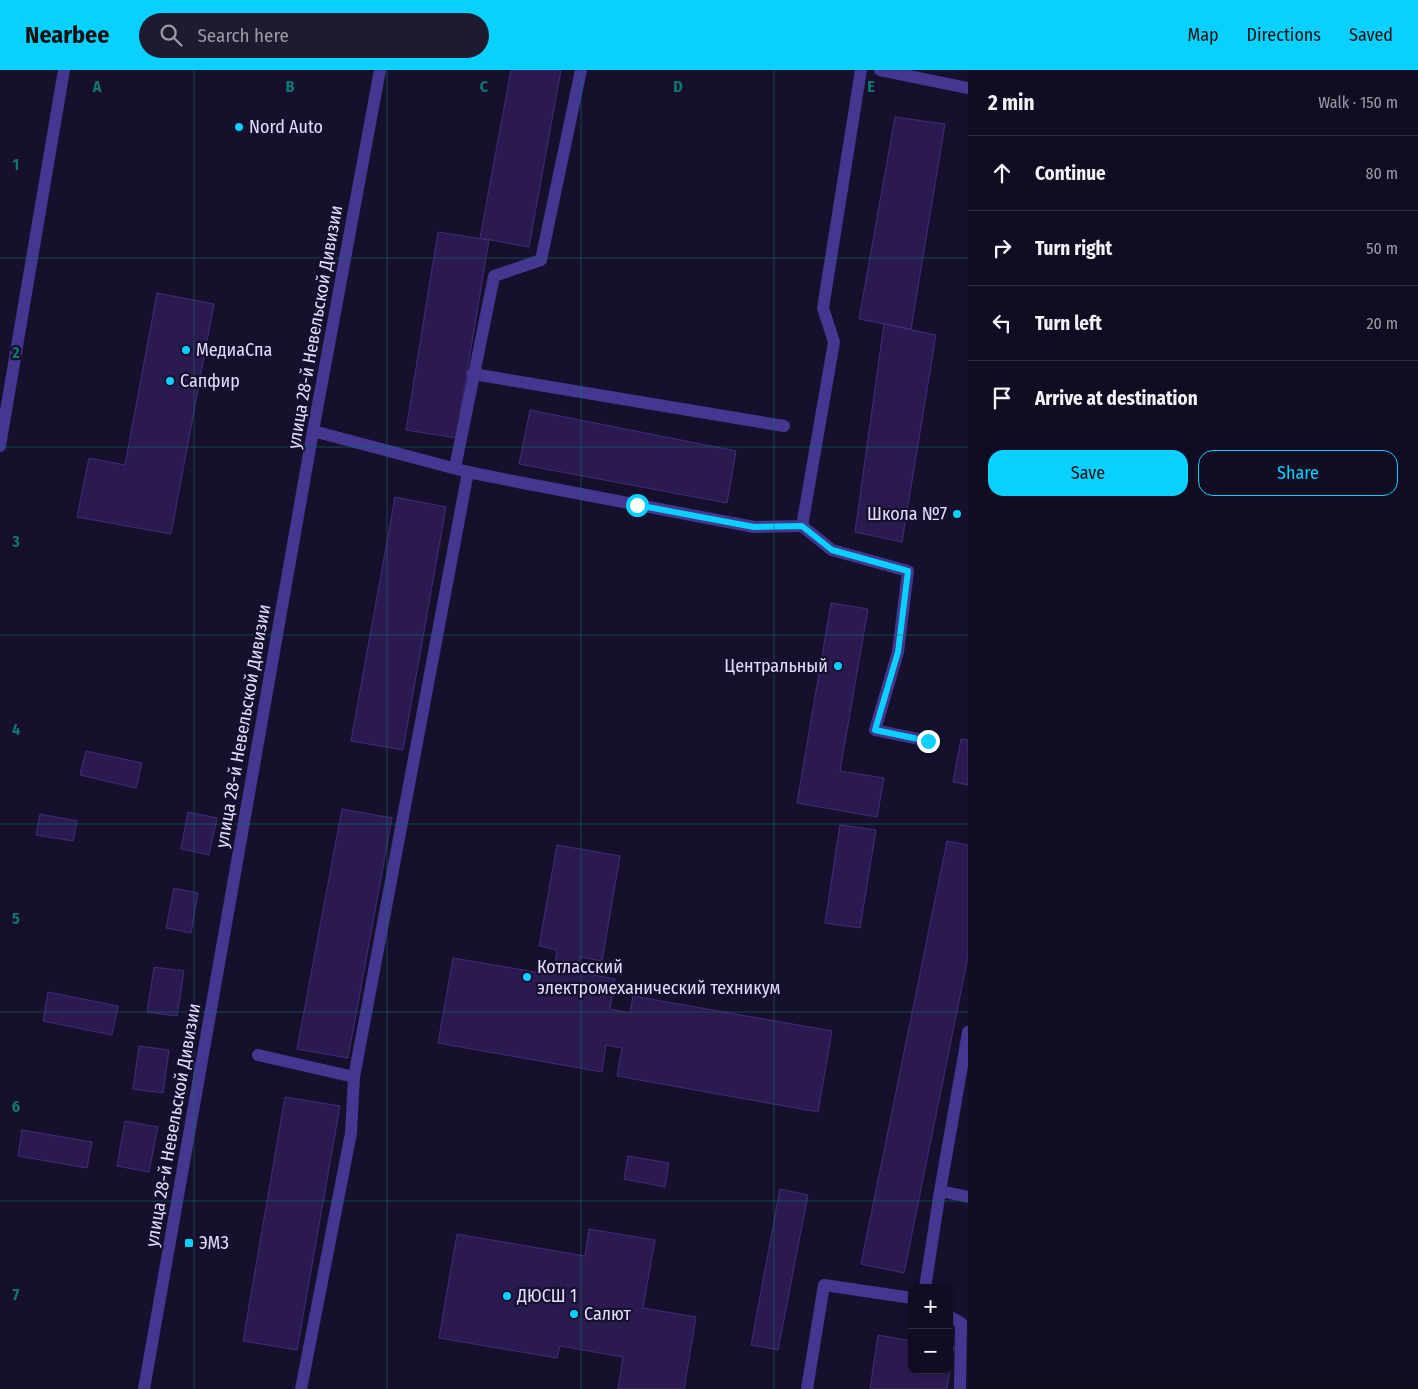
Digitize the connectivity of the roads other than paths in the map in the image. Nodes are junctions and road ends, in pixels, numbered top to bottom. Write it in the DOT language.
graph roads {
  1 [pos="64,70"];
  2 [pos="380,70"];
  3 [pos="581,70"];
  4 [pos="861,70"];
  5 [pos="880,70"];
  6 [pos="968,88"];
  7 [pos="473,374"];
  8 [pos="784,426"];
  9 [pos="313,431"];
  10 [pos="0,446"];
  11 [pos="455,468"];
  12 [pos="468,472"];
  13 [pos="802,526"];
  14 [pos="928,741"];
  15 [pos="968,1032"];
  16 [pos="258,1055"];
  17 [pos="354,1077"];
  18 [pos="940,1191"];
  19 [pos="968,1196"];
  20 [pos="926,1284"];
  21 [pos="908,1297"];
  22 [pos="953,1318"];
  23 [pos="144,1389"];
  24 [pos="300,1389"];
  25 [pos="807,1389"];
  26 [pos="960,1389"];
  1 -- 10 [label="street"];
  2 -- 9 [label="street, улица 28-й Невельской Дивизии"];
  3 -- 7 [label="street"];
  4 -- 13 [label="street"];
  5 -- 6 [label="street"];
  7 -- 8 [label="street"];
  7 -- 11 [label="street"];
  9 -- 11 [label="street"];
  9 -- 23 [label="street, улица 28-й Невельской Дивизии"];
  11 -- 12 [label="street"];
  12 -- 13 [label="street"];
  12 -- 17 [label="street"];
  13 -- 14 [label="street"];
  15 -- 18 [label="street"];
  16 -- 17 [label="street"];
  17 -- 24 [label="street"];
  18 -- 19 [label="street"];
  18 -- 20 [label="street"];
  21 -- 25 [label="street"];
  22 -- 26 [label="street"];
}
